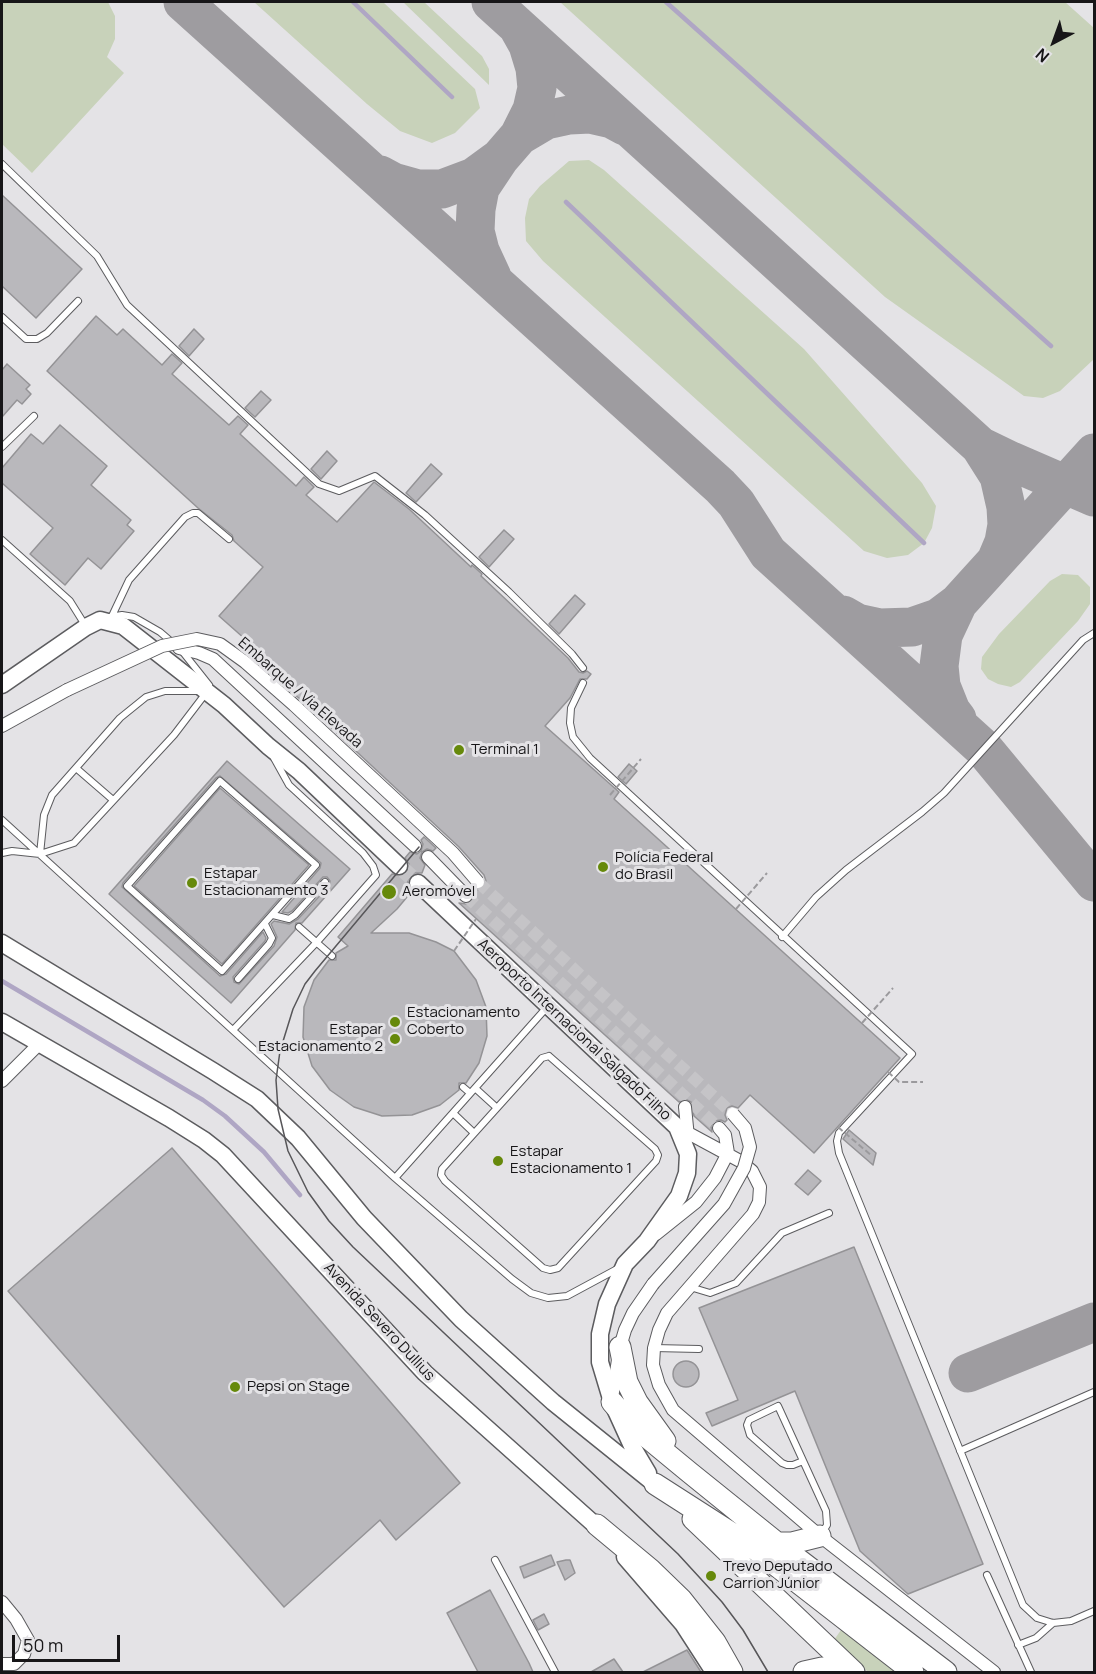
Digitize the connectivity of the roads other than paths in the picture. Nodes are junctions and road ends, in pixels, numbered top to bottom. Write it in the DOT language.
graph roads {
  1 [pos="2,164"];
  2 [pos="78,301"];
  3 [pos="2,317"];
  4 [pos="34,416"];
  5 [pos="2,447"];
  6 [pos="229,539"];
  7 [pos="2,540"];
  8 [pos="99,621"];
  9 [pos="1095,633"];
  10 [pos="179,648"];
  11 [pos="583,668"];
  12 [pos="583,683"];
  13 [pos="2,685"];
  14 [pos="207,692"];
  15 [pos="224,705"];
  16 [pos="21,714"];
  17 [pos="2,726"];
  18 [pos="2,733"];
  19 [pos="268,746"];
  20 [pos="76,768"];
  21 [pos="113,800"];
  22 [pos="2,820"];
  23 [pos="415,846"];
  24 [pos="2,852"];
  25 [pos="40,854"];
  26 [pos="428,857"];
  27 [pos="399,866"];
  28 [pos="325,882"];
  29 [pos="478,882"];
  30 [pos="418,883"];
  31 [pos="466,896"];
  32 [pos="273,915"];
  33 [pos="265,924"];
  34 [pos="298,927"];
  35 [pos="782,937"];
  36 [pos="2,943"];
  37 [pos="316,943"];
  38 [pos="332,956"];
  39 [pos="238,979"];
  40 [pos="549,1005"];
  41 [pos="2,1022"];
  42 [pos="233,1030"];
  43 [pos="39,1044"];
  44 [pos="2,1081"];
  45 [pos="463,1087"];
  46 [pos="472,1090"];
  47 [pos="685,1107"];
  48 [pos="497,1108"];
  49 [pos="453,1113"];
  50 [pos="733,1113"];
  51 [pos="719,1128"];
  52 [pos="682,1129"];
  53 [pos="474,1133"];
  54 [pos="728,1153"];
  55 [pos="394,1178"];
  56 [pos="829,1213"];
  57 [pos="647,1241"];
  58 [pos="625,1264"];
  59 [pos="690,1287"];
  60 [pos="620,1347"];
  61 [pos="654,1348"];
  62 [pos="699,1349"];
  63 [pos="1095,1392"];
  64 [pos="612,1402"];
  65 [pos="960,1450"];
  66 [pos="803,1461"];
  67 [pos="689,1473"];
  68 [pos="655,1484"];
  69 [pos="597,1525"];
  70 [pos="820,1536"];
  71 [pos="777,1543"];
  72 [pos="495,1560"];
  73 [pos="987,1575"];
  74 [pos="2,1602"];
  75 [pos="1095,1611"];
  76 [pos="1053,1623"];
  77 [pos="1018,1645"];
  78 [pos="2,1664"];
  79 [pos="555,1672"];
  80 [pos="714,1672"];
  81 [pos="732,1672"];
  82 [pos="804,1672"];
  83 [pos="839,1672"];
  84 [pos="854,1672"];
  85 [pos="913,1672"];
  86 [pos="946,1672"];
  87 [pos="994,1672"];
  88 [pos="1031,1672"];
  1 -- 11 [label="lane"];
  2 -- 3 [label="lane"];
  4 -- 5 [label="lane"];
  6 -- 8 [label="lane"];
  7 -- 8 [label="lane"];
  8 -- 10 [label="lane"];
  8 -- 13 [label="main road"];
  8 -- 14 [label="main road"];
  9 -- 35 [label="lane"];
  10 -- 15 [label="lane"];
  10 -- 23 [label="street"];
  12 -- 35 [label="lane"];
  14 -- 15 [label="main road"];
  14 -- 20 [label="lane"];
  14 -- 21 [label="lane"];
  15 -- 19 [label="main road"];
  16 -- 17 [label="street, Embarque / Via Elevada"];
  16 -- 18 [label="lane"];
  16 -- 29 [label="street, Embarque / Via Elevada, bridge"];
  19 -- 27 [label="main road"];
  19 -- 37 [label="lane"];
  20 -- 21 [label="lane"];
  20 -- 25 [label="lane"];
  21 -- 25 [label="lane"];
  22 -- 25 [label="lane"];
  24 -- 25 [label="lane"];
  25 -- 42 [label="lane"];
  26 -- 31 [label="street"];
  28 -- 32 [label="lane"];
  30 -- 40 [label="main road, Aeroporto Internacional Salgado Filho"];
  32 -- 33 [label="lane"];
  32 -- 33 [label="lane"];
  33 -- 39 [label="lane"];
  34 -- 37 [label="lane"];
  35 -- 65 [label="lane"];
  36 -- 68 [label="main road"];
  37 -- 38 [label="lane"];
  37 -- 42 [label="lane"];
  40 -- 46 [label="lane"];
  40 -- 52 [label="main road, Aeroporto Internacional Salgado Filho"];
  41 -- 43 [label="main road, Avenida Severo Dullius"];
  42 -- 55 [label="lane"];
  43 -- 44 [label="street"];
  43 -- 69 [label="main road, Avenida Severo Dullius"];
  45 -- 46 [label="lane"];
  46 -- 48 [label="lane"];
  46 -- 49 [label="lane"];
  47 -- 52 [label="street"];
  48 -- 53 [label="lane"];
  48 -- 53 [label="lane"];
  49 -- 53 [label="lane"];
  49 -- 55 [label="lane"];
  50 -- 60 [label="street, bridge"];
  51 -- 54 [label="street"];
  52 -- 54 [label="street"];
  52 -- 57 [label="main road, Aeroporto Internacional Salgado Filho"];
  54 -- 57 [label="street"];
  54 -- 59 [label="street"];
  55 -- 58 [label="lane"];
  56 -- 59 [label="lane"];
  57 -- 58 [label="main road, Aeroporto Internacional Salgado Filho"];
  58 -- 64 [label="main road, Aeroporto Internacional Salgado Filho"];
  59 -- 61 [label="street"];
  60 -- 64 [label="street"];
  60 -- 67 [label="highway"];
  61 -- 62 [label="lane"];
  61 -- 70 [label="street"];
  63 -- 65 [label="lane"];
  64 -- 67 [label="highway"];
  64 -- 68 [label="main road, Aeroporto Internacional Salgado Filho"];
  65 -- 76 [label="lane"];
  66 -- 66 [label="lane"];
  66 -- 70 [label="lane"];
  67 -- 71 [label="highway"];
  68 -- 84 [label="highway"];
  68 -- 85 [label="highway"];
  69 -- 80 [label="main road, Avenida Severo Dullius"];
  69 -- 81 [label="highway"];
  70 -- 71 [label="highway"];
  70 -- 87 [label="street"];
  71 -- 86 [label="highway"];
  72 -- 79 [label="lane"];
  73 -- 77 [label="lane"];
  74 -- 78 [label="street"];
  75 -- 76 [label="lane"];
  76 -- 77 [label="lane"];
  77 -- 88 [label="lane"];
  82 -- 83 [label="highway"];
}
